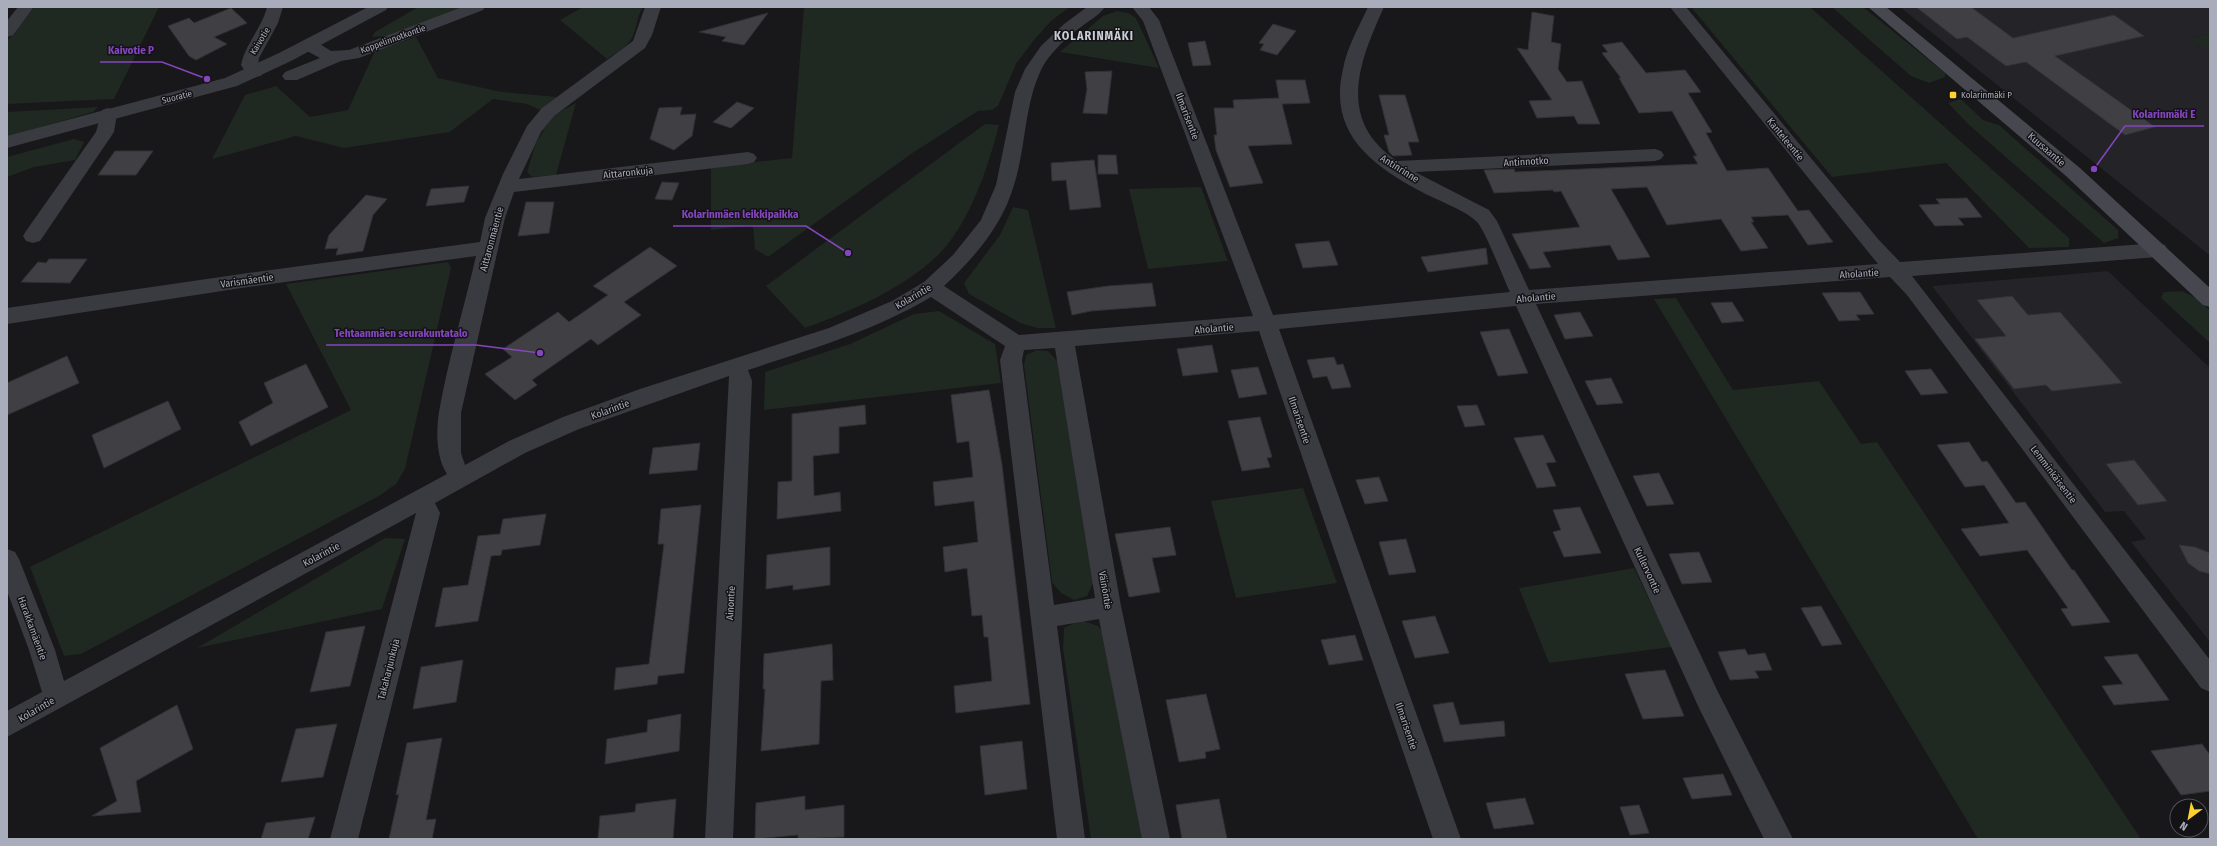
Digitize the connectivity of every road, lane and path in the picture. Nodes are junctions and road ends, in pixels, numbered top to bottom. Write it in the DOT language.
graph roads {
  1 [pos="26,7"];
  2 [pos="275,7"];
  3 [pos="380,7"];
  4 [pos="477,7"];
  5 [pos="653,7"];
  6 [pos="1097,7"];
  7 [pos="1140,7"];
  8 [pos="1376,7"];
  9 [pos="1678,7"];
  10 [pos="1876,7"];
  11 [pos="7,32"];
  12 [pos="309,45"];
  13 [pos="335,58"];
  14 [pos="255,72"];
  15 [pos="291,76"];
  16 [pos="108,114"];
  17 [pos="7,142"];
  18 [pos="1655,155"];
  19 [pos="748,158"];
  20 [pos="1396,167"];
  21 [pos="507,187"];
  22 [pos="33,236"];
  23 [pos="488,248"];
  24 [pos="2158,250"];
  25 [pos="1895,270"];
  26 [pos="931,287"];
  27 [pos="1522,298"];
  28 [pos="2210,300"];
  29 [pos="7,316"];
  30 [pos="1266,323"];
  31 [pos="1064,340"];
  32 [pos="1016,344"];
  33 [pos="737,367"];
  34 [pos="461,478"];
  35 [pos="421,499"];
  36 [pos="7,559"];
  37 [pos="1109,606"];
  38 [pos="1043,618"];
  39 [pos="2210,680"];
  40 [pos="56,698"];
  41 [pos="7,726"];
  42 [pos="344,839"];
  43 [pos="719,839"];
  44 [pos="1071,839"];
  45 [pos="1156,839"];
  46 [pos="1446,839"];
  47 [pos="1779,839"];
  1 -- 11 [label="street"];
  2 -- 14 [label="street, Kaivotie"];
  3 -- 12 [label="street, Suoratie"];
  4 -- 13 [label="street, Koppelinnotkontie"];
  5 -- 21 [label="street, Aittaronmäentie"];
  6 -- 26 [label="street, Kolarintie"];
  7 -- 30 [label="street, Ilmarisentie"];
  8 -- 20 [label="street, Antinrinne"];
  9 -- 25 [label="street, Kanteleentie"];
  10 -- 24 [label="main road, Kuusaantie"];
  12 -- 13 [label="street"];
  12 -- 14 [label="street, Suoratie"];
  13 -- 15 [label="street, Koppelinnotkontie"];
  14 -- 16 [label="street, Suoratie"];
  16 -- 17 [label="street, Suoratie"];
  16 -- 22 [label="street"];
  18 -- 20 [label="street, Antinnotko"];
  19 -- 21 [label="street, Aittaronkuja"];
  20 -- 27 [label="street, Antinrinne"];
  21 -- 23 [label="street, Aittaronmäentie"];
  23 -- 29 [label="street, Varismäentie"];
  23 -- 34 [label="street, Aittaronmäentie"];
  24 -- 25 [label="street, Aholantie"];
  24 -- 28 [label="main road, Kuusaantie"];
  25 -- 27 [label="street, Aholantie"];
  25 -- 39 [label="street, Lemminkäisentie"];
  26 -- 32 [label="street"];
  26 -- 33 [label="street, Kolarintie"];
  27 -- 30 [label="street, Aholantie"];
  27 -- 47 [label="street, Kullervontie"];
  30 -- 31 [label="street, Aholantie"];
  30 -- 46 [label="street, Ilmarisentie"];
  31 -- 32 [label="street, Aholantie"];
  31 -- 37 [label="street, Väinöntie"];
  32 -- 38 [label="street"];
  33 -- 34 [label="street, Kolarintie"];
  33 -- 43 [label="street, Ainontie"];
  34 -- 35 [label="street, Kolarintie"];
  35 -- 40 [label="street, Kolarintie"];
  35 -- 42 [label="street, Takaharjunkuja"];
  36 -- 40 [label="street, Harakkamäentie"];
  37 -- 38 [label="street"];
  37 -- 45 [label="street, Väinöntie"];
  38 -- 44 [label="street"];
  40 -- 41 [label="street, Kolarintie"];
}
